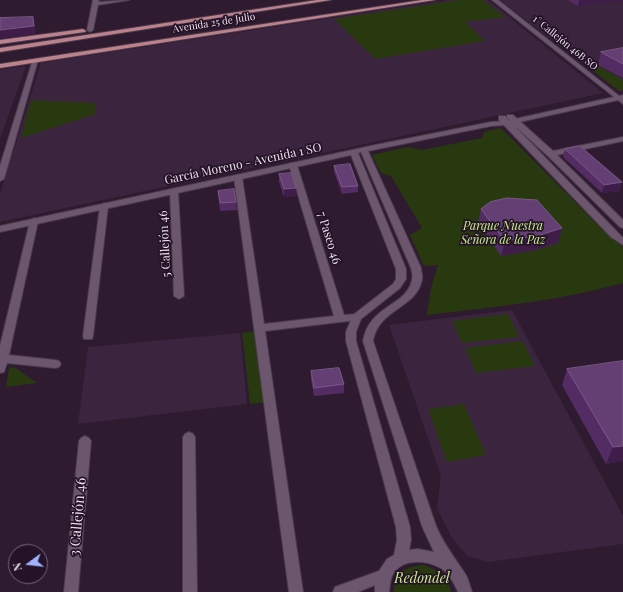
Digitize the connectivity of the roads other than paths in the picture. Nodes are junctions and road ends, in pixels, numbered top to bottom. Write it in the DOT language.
graph roads {
  1 [pos="126,0"];
  2 [pos="295,0"];
  3 [pos="328,0"];
  4 [pos="403,0"];
  5 [pos="432,0"];
  6 [pos="495,0"];
  7 [pos="425,1"];
  8 [pos="95,2"];
  9 [pos="237,13"];
  10 [pos="196,14"];
  11 [pos="222,27"];
  12 [pos="255,27"];
  13 [pos="90,30"];
  14 [pos="14,40"];
  15 [pos="0,42"];
  16 [pos="0,46"];
  17 [pos="0,50"];
  18 [pos="0,60"];
  19 [pos="35,60"];
  20 [pos="17,63"];
  21 [pos="0,66"];
  22 [pos="620,97"];
  23 [pos="508,120"];
  24 [pos="623,139"];
  25 [pos="359,151"];
  26 [pos="551,154"];
  27 [pos="293,165"];
  28 [pos="238,177"];
  29 [pos="0,179"];
  30 [pos="174,191"];
  31 [pos="104,206"];
  32 [pos="34,222"];
  33 [pos="623,225"];
  34 [pos="0,229"];
  35 [pos="623,242"];
  36 [pos="179,296"];
  37 [pos="357,317"];
  38 [pos="340,318"];
  39 [pos="258,328"];
  40 [pos="88,336"];
  41 [pos="1,358"];
  42 [pos="55,364"];
  43 [pos="0,369"];
  44 [pos="189,437"];
  45 [pos="85,441"];
  46 [pos="401,558"];
  47 [pos="452,568"];
  48 [pos="384,575"];
  49 [pos="467,590"];
  50 [pos="72,592"];
  51 [pos="190,592"];
  52 [pos="296,592"];
  53 [pos="340,592"];
  54 [pos="382,592"];
  1 -- 8 [label="street"];
  2 -- 10 [label="main road, Avenida 25 de Julio"];
  3 -- 9 [label="main road, Avenida 25 de Julio"];
  4 -- 11 [label="main road, Avenida 25 de Julio"];
  5 -- 7 [label="main road, Avenida 25 de Julio"];
  6 -- 22 [label="street, 1° Callejón 46B SO"];
  7 -- 12 [label="main road, Avenida 25 de Julio"];
  8 -- 13 [label="street"];
  9 -- 10 [label="main road"];
  9 -- 17 [label="main road, Avenida 25 de Julio"];
  10 -- 13 [label="main road, Avenida 25 de Julio"];
  11 -- 12 [label="main road"];
  11 -- 18 [label="main road, Avenida 25 de Julio"];
  12 -- 19 [label="main road, Avenida 25 de Julio"];
  13 -- 14 [label="main road, Avenida 25 de Julio"];
  14 -- 15 [label="main road, Avenida 25 de Julio"];
  14 -- 16 [label="main road"];
  18 -- 20 [label="main road"];
  19 -- 20 [label="main road, Avenida 25 de Julio"];
  19 -- 29 [label="street"];
  20 -- 21 [label="main road, Avenida 25 de Julio"];
  22 -- 23 [label="street, García Moreno - Avenida 1 SO"];
  23 -- 25 [label="street, García Moreno - Avenida 1 SO"];
  23 -- 26 [label="street"];
  23 -- 35 [label="street"];
  24 -- 26 [label="street"];
  25 -- 27 [label="street, García Moreno - Avenida 1 SO"];
  25 -- 37 [label="street"];
  25 -- 47 [label="street"];
  26 -- 33 [label="street"];
  27 -- 28 [label="street, García Moreno - Avenida 1 SO"];
  27 -- 38 [label="street, 7 Paseo 46"];
  28 -- 30 [label="street, García Moreno - Avenida 1 SO"];
  28 -- 39 [label="street"];
  30 -- 31 [label="street, García Moreno - Avenida 1 SO"];
  30 -- 36 [label="street, 5 Callejón 46"];
  31 -- 32 [label="street, García Moreno - Avenida 1 SO"];
  31 -- 40 [label="street"];
  32 -- 34 [label="street, García Moreno - Avenida 1 SO"];
  32 -- 41 [label="street"];
  37 -- 38 [label="street"];
  37 -- 46 [label="street"];
  38 -- 39 [label="street"];
  39 -- 52 [label="street"];
  41 -- 42 [label="street"];
  41 -- 43 [label="street"];
  44 -- 51 [label="street"];
  45 -- 50 [label="street, 3 Callejón 46"];
  46 -- 47 [label="street"];
  46 -- 48 [label="street"];
  47 -- 49 [label="street"];
  48 -- 53 [label="street"];
  48 -- 54 [label="street"];
}
